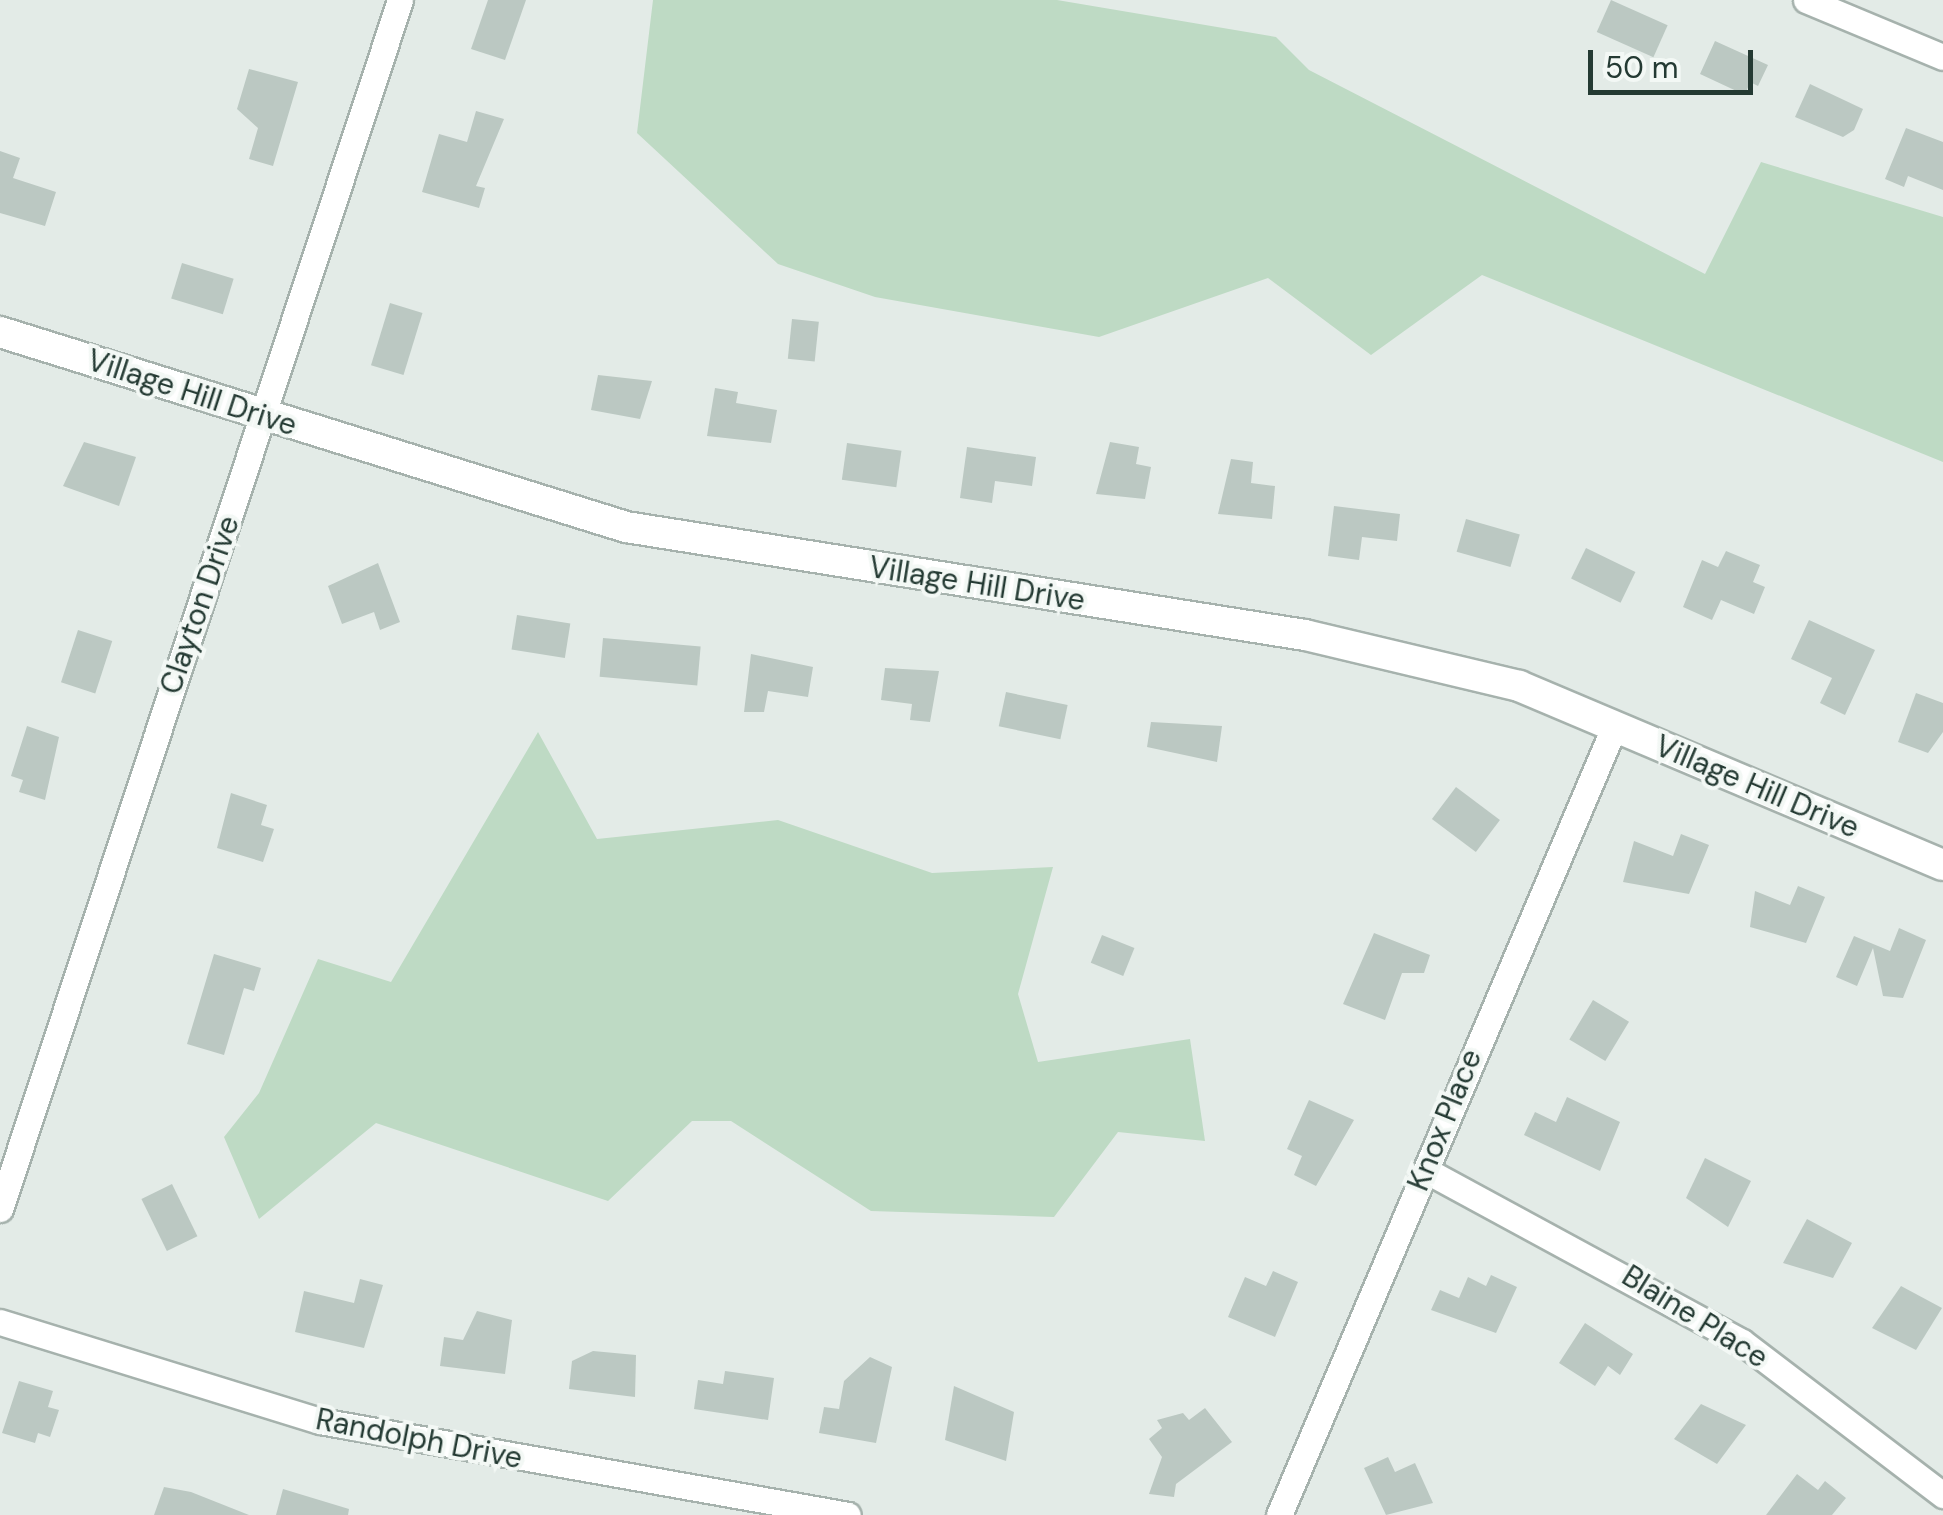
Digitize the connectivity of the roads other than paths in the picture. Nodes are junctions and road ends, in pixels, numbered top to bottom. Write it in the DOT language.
graph roads {
  1 [pos="400,0"];
  2 [pos="1806,0"];
  3 [pos="1943,57"];
  4 [pos="0,332"];
  5 [pos="264,416"];
  6 [pos="1615,725"];
  7 [pos="1943,865"];
  8 [pos="1427,1171"];
  9 [pos="0,1210"];
  10 [pos="0,1322"];
  11 [pos="1943,1495"];
  12 [pos="848,1515"];
  13 [pos="1278,1515"];
  1 -- 5 [label="street, Clayton Drive"];
  2 -- 3 [label="street"];
  4 -- 5 [label="street, Village Hill Drive"];
  5 -- 6 [label="street, Village Hill Drive"];
  5 -- 9 [label="street, Clayton Drive"];
  6 -- 7 [label="street, Village Hill Drive"];
  6 -- 8 [label="street, Knox Place"];
  8 -- 11 [label="street, Blaine Place"];
  8 -- 13 [label="street, Knox Place"];
  10 -- 12 [label="street, Randolph Drive"];
}
